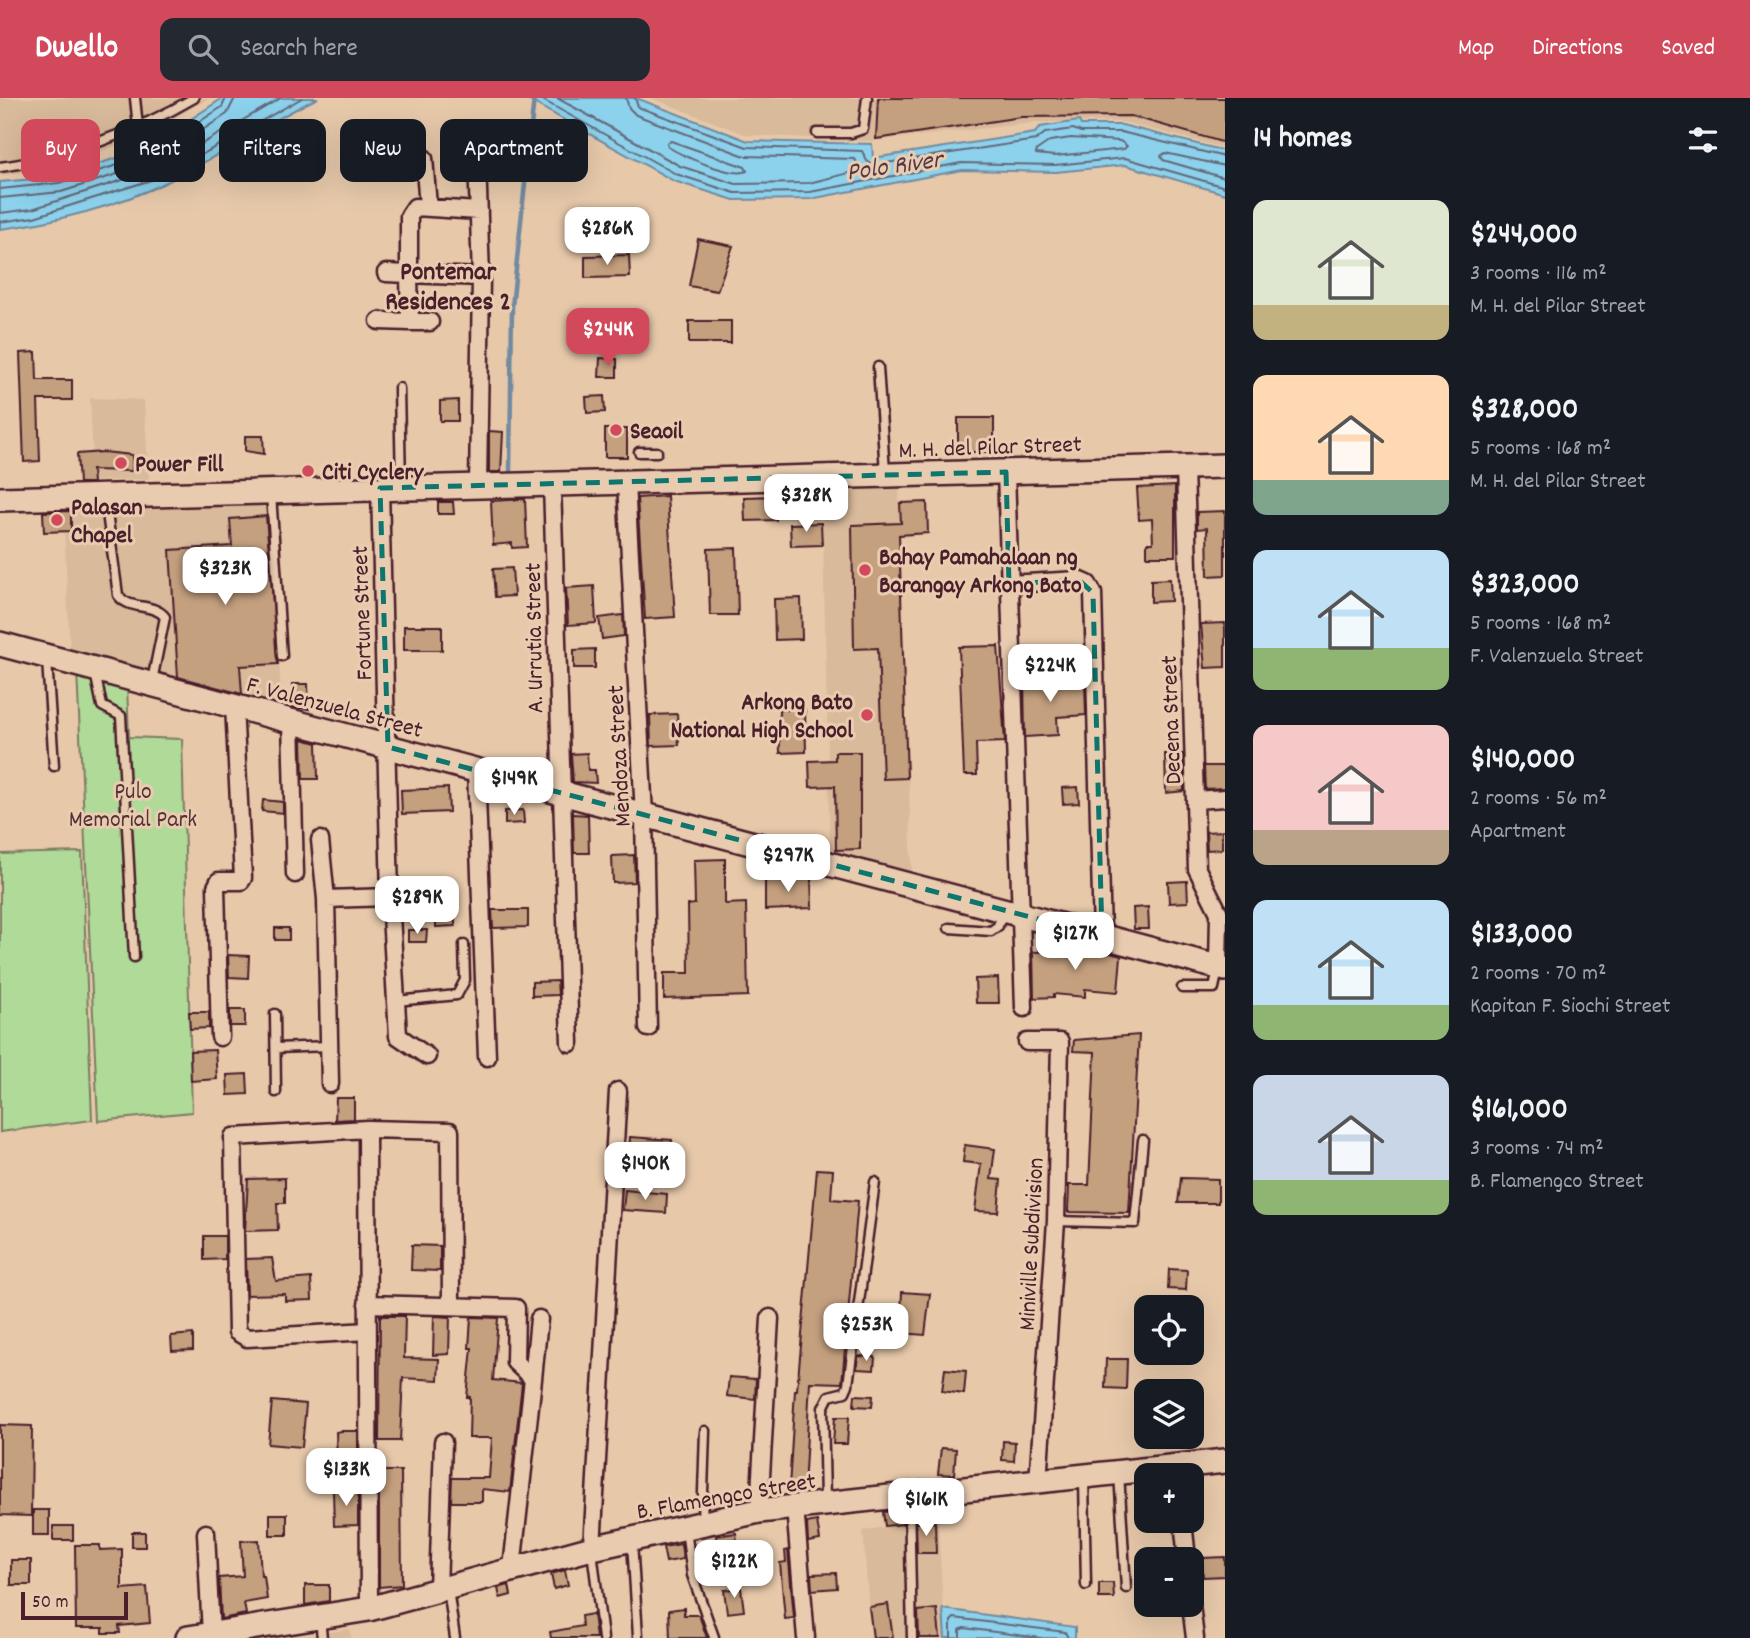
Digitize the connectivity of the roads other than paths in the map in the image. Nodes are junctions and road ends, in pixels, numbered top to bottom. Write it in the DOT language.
graph roads {
  1 [pos="135,98"];
  2 [pos="194,98"];
  3 [pos="867,98"];
  4 [pos="137,119"];
  5 [pos="153,119"];
  6 [pos="817,133"];
  7 [pos="114,136"];
  8 [pos="0,167"];
  9 [pos="426,182"];
  10 [pos="478,182"];
  11 [pos="428,206"];
  12 [pos="480,211"];
  13 [pos="386,273"];
  14 [pos="409,274"];
  15 [pos="481,277"];
  16 [pos="379,321"];
  17 [pos="410,322"];
  18 [pos="430,322"];
  19 [pos="878,367"];
  20 [pos="399,388"];
  21 [pos="639,452"];
  22 [pos="657,452"];
  23 [pos="1225,466"];
  24 [pos="1185,467"];
  25 [pos="1006,472"];
  26 [pos="885,475"];
  27 [pos="626,483"];
  28 [pos="552,485"];
  29 [pos="478,486"];
  30 [pos="390,488"];
  31 [pos="271,493"];
  32 [pos="104,497"];
  33 [pos="0,499"];
  34 [pos="1009,584"];
  35 [pos="0,644"];
  36 [pos="282,656"];
  37 [pos="47,657"];
  38 [pos="99,670"];
  39 [pos="152,684"];
  40 [pos="234,706"];
  41 [pos="291,721"];
  42 [pos="388,747"];
  43 [pos="54,766"];
  44 [pos="476,770"];
  45 [pos="559,792"];
  46 [pos="1225,798"];
  47 [pos="1195,800"];
  48 [pos="644,815"];
  49 [pos="320,840"];
  50 [pos="295,874"];
  51 [pos="390,897"];
  52 [pos="326,899"];
  53 [pos="1013,912"];
  54 [pos="949,928"];
  55 [pos="1102,936"];
  56 [pos="464,945"];
  57 [pos="134,957"];
  58 [pos="1222,968"];
  59 [pos="1182,988"];
  60 [pos="396,1001"];
  61 [pos="1024,1008"];
  62 [pos="275,1014"];
  63 [pos="648,1028"];
  64 [pos="220,1037"];
  65 [pos="1027,1042"];
  66 [pos="570,1043"];
  67 [pos="329,1046"];
  68 [pos="276,1048"];
  69 [pos="427,1056"];
  70 [pos="487,1057"];
  71 [pos="330,1084"];
  72 [pos="618,1091"];
  73 [pos="276,1092"];
  74 [pos="367,1129"];
  75 [pos="1143,1140"];
  76 [pos="875,1182"];
  77 [pos="1056,1222"];
  78 [pos="368,1304"];
  79 [pos="451,1304"];
  80 [pos="770,1318"];
  81 [pos="539,1319"];
  82 [pos="368,1331"];
  83 [pos="533,1379"];
  84 [pos="705,1431"];
  85 [pos="443,1442"];
  86 [pos="1225,1461"];
  87 [pos="1204,1465"];
  88 [pos="1134,1472"];
  89 [pos="1119,1473"];
  90 [pos="1084,1475"];
  91 [pos="1038,1482"];
  92 [pos="908,1495"];
  93 [pos="825,1504"];
  94 [pos="795,1507"];
  95 [pos="759,1511"];
  96 [pos="694,1524"];
  97 [pos="206,1533"];
  98 [pos="631,1539"];
  99 [pos="592,1548"];
  100 [pos="512,1568"];
  101 [pos="1086,1585"];
  102 [pos="442,1588"];
  103 [pos="1126,1588"];
  104 [pos="369,1609"];
  105 [pos="1192,1617"];
  106 [pos="321,1628"];
  107 [pos="211,1635"];
  108 [pos="638,1636"];
  109 [pos="714,1637"];
  110 [pos="188,1638"];
  111 [pos="455,1638"];
  112 [pos="603,1638"];
  113 [pos="806,1638"];
  114 [pos="912,1638"];
  115 [pos="1195,1638"];
  1 -- 4 [label="lane"];
  2 -- 5 [label="lane"];
  3 -- 6 [label="lane"];
  7 -- 8 [label="lane"];
  9 -- 11 [label="street"];
  10 -- 12 [label="street"];
  11 -- 12 [label="street"];
  11 -- 14 [label="street"];
  12 -- 15 [label="street"];
  13 -- 14 [label="street"];
  14 -- 15 [label="street"];
  14 -- 17 [label="street"];
  15 -- 29 [label="street"];
  16 -- 17 [label="street"];
  17 -- 18 [label="street"];
  19 -- 26 [label="lane"];
  20 -- 30 [label="lane"];
  21 -- 22 [label="lane"];
  23 -- 24 [label="main road, M. H. del Pilar Street"];
  24 -- 25 [label="main road, M. H. del Pilar Street"];
  24 -- 47 [label="street, Decena Street"];
  25 -- 26 [label="main road, M. H. del Pilar Street"];
  25 -- 34 [label="street"];
  26 -- 27 [label="main road, M. H. del Pilar Street"];
  27 -- 28 [label="main road, M. H. del Pilar Street"];
  27 -- 48 [label="street, Mendoza Street"];
  28 -- 29 [label="main road, M. H. del Pilar Street"];
  28 -- 45 [label="street, A. Urrutia Street"];
  29 -- 30 [label="main road, M. H. del Pilar Street"];
  30 -- 31 [label="main road, M. H. del Pilar Street"];
  30 -- 42 [label="street, Fortune Street"];
  31 -- 32 [label="main road, M. H. del Pilar Street"];
  31 -- 36 [label="lane"];
  32 -- 33 [label="main road, M. H. del Pilar Street"];
  32 -- 39 [label="lane"];
  34 -- 53 [label="street"];
  34 -- 55 [label="street"];
  35 -- 37 [label="main road, F. Valenzuela Street"];
  37 -- 38 [label="main road, F. Valenzuela Street"];
  37 -- 43 [label="lane"];
  38 -- 39 [label="main road, F. Valenzuela Street"];
  38 -- 57 [label="lane"];
  39 -- 40 [label="main road, F. Valenzuela Street"];
  40 -- 41 [label="main road, F. Valenzuela Street"];
  40 -- 64 [label="street"];
  41 -- 42 [label="main road, F. Valenzuela Street"];
  41 -- 50 [label="street"];
  42 -- 44 [label="main road, F. Valenzuela Street"];
  42 -- 51 [label="street, Fortune Street"];
  44 -- 45 [label="main road, F. Valenzuela Street"];
  44 -- 70 [label="street"];
  45 -- 48 [label="main road, F. Valenzuela Street"];
  45 -- 66 [label="street, A. Urrutia Street"];
  46 -- 47 [label="street"];
  47 -- 58 [label="street, Decena Street"];
  48 -- 53 [label="main road, F. Valenzuela Street"];
  48 -- 63 [label="street, Mendoza Street"];
  49 -- 52 [label="street"];
  51 -- 52 [label="street"];
  51 -- 60 [label="street, Fortune Street"];
  52 -- 67 [label="street"];
  53 -- 54 [label="lane"];
  53 -- 55 [label="main road, F. Valenzuela Street"];
  53 -- 61 [label="street"];
  55 -- 58 [label="main road, F. Valenzuela Street"];
  56 -- 60 [label="lane"];
  58 -- 59 [label="lane"];
  60 -- 69 [label="street, Fortune Street"];
  62 -- 68 [label="lane"];
  65 -- 77 [label="street, Miniville Subdivision"];
  67 -- 68 [label="lane"];
  67 -- 71 [label="street"];
  68 -- 73 [label="lane"];
  72 -- 99 [label="street"];
  74 -- 78 [label="street"];
  74 -- 79 [label="street"];
  74 -- 82 [label="street"];
  75 -- 77 [label="lane"];
  76 -- 93 [label="lane"];
  77 -- 91 [label="street, Miniville Subdivision"];
  78 -- 79 [label="street"];
  78 -- 82 [label="street"];
  79 -- 83 [label="street"];
  80 -- 95 [label="street"];
  81 -- 83 [label="street"];
  82 -- 104 [label="street"];
  83 -- 100 [label="street"];
  84 -- 96 [label="lane"];
  85 -- 102 [label="street"];
  86 -- 87 [label="main road, B. Flamengco Street"];
  88 -- 89 [label="main road, B. Flamengco Street"];
  89 -- 90 [label="main road, B. Flamengco Street"];
  89 -- 103 [label="lane"];
  90 -- 91 [label="main road, B. Flamengco Street"];
  90 -- 101 [label="lane"];
  91 -- 92 [label="main road, B. Flamengco Street"];
  92 -- 93 [label="main road, B. Flamengco Street"];
  92 -- 114 [label="lane"];
  93 -- 94 [label="main road, B. Flamengco Street"];
  94 -- 95 [label="main road, B. Flamengco Street"];
  94 -- 113 [label="street"];
  95 -- 96 [label="main road, B. Flamengco Street"];
  96 -- 98 [label="main road, B. Flamengco Street"];
  96 -- 109 [label="lane"];
  97 -- 107 [label="street"];
  98 -- 99 [label="main road, B. Flamengco Street"];
  98 -- 108 [label="lane"];
  99 -- 100 [label="main road, B. Flamengco Street"];
  99 -- 112 [label="lane"];
  100 -- 102 [label="main road, B. Flamengco Street"];
  102 -- 104 [label="main road, B. Flamengco Street"];
  102 -- 111 [label="lane"];
  104 -- 106 [label="main road, B. Flamengco Street"];
  105 -- 115 [label="street"];
  106 -- 107 [label="main road, B. Flamengco Street"];
  107 -- 110 [label="main road, B. Flamengco Street"];
}
